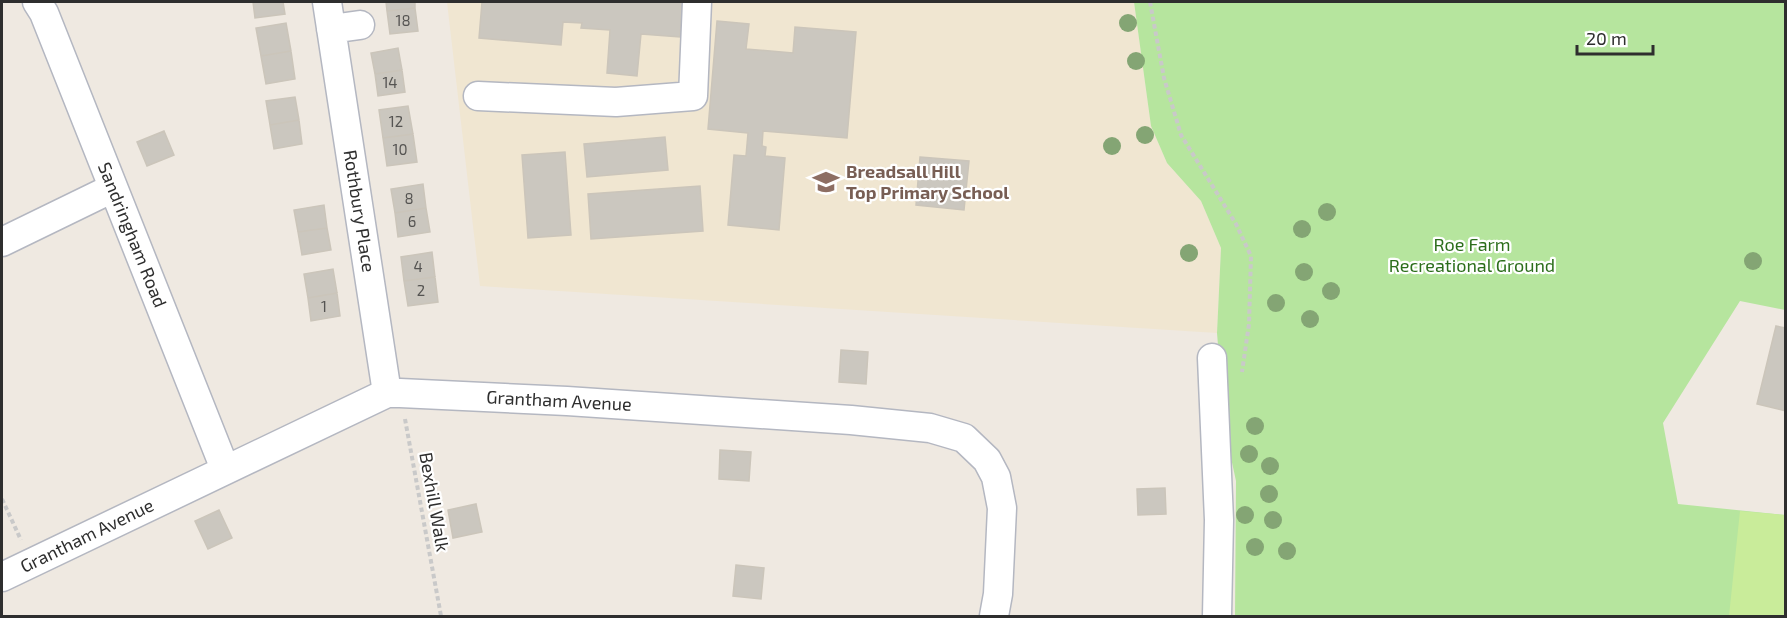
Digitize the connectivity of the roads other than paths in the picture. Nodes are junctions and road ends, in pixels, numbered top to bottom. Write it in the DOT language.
graph roads {
  1 [pos="37,2"];
  2 [pos="697,2"];
  3 [pos="329,15"];
  4 [pos="360,25"];
  5 [pos="478,96"];
  6 [pos="113,188"];
  7 [pos="2,242"];
  8 [pos="1212,358"];
  9 [pos="394,393"];
  10 [pos="225,469"];
  11 [pos="2,578"];
  12 [pos="994,616"];
  13 [pos="1217,616"];
  1 -- 6 [label="street, Sandringham Road"];
  2 -- 5 [label="street"];
  3 -- 4 [label="street, Rothbury Place"];
  3 -- 9 [label="street, Rothbury Place"];
  6 -- 7 [label="street"];
  6 -- 10 [label="street, Sandringham Road"];
  8 -- 13 [label="street"];
  9 -- 10 [label="street, Grantham Avenue"];
  9 -- 12 [label="street, Grantham Avenue"];
  10 -- 11 [label="street, Grantham Avenue"];
}
